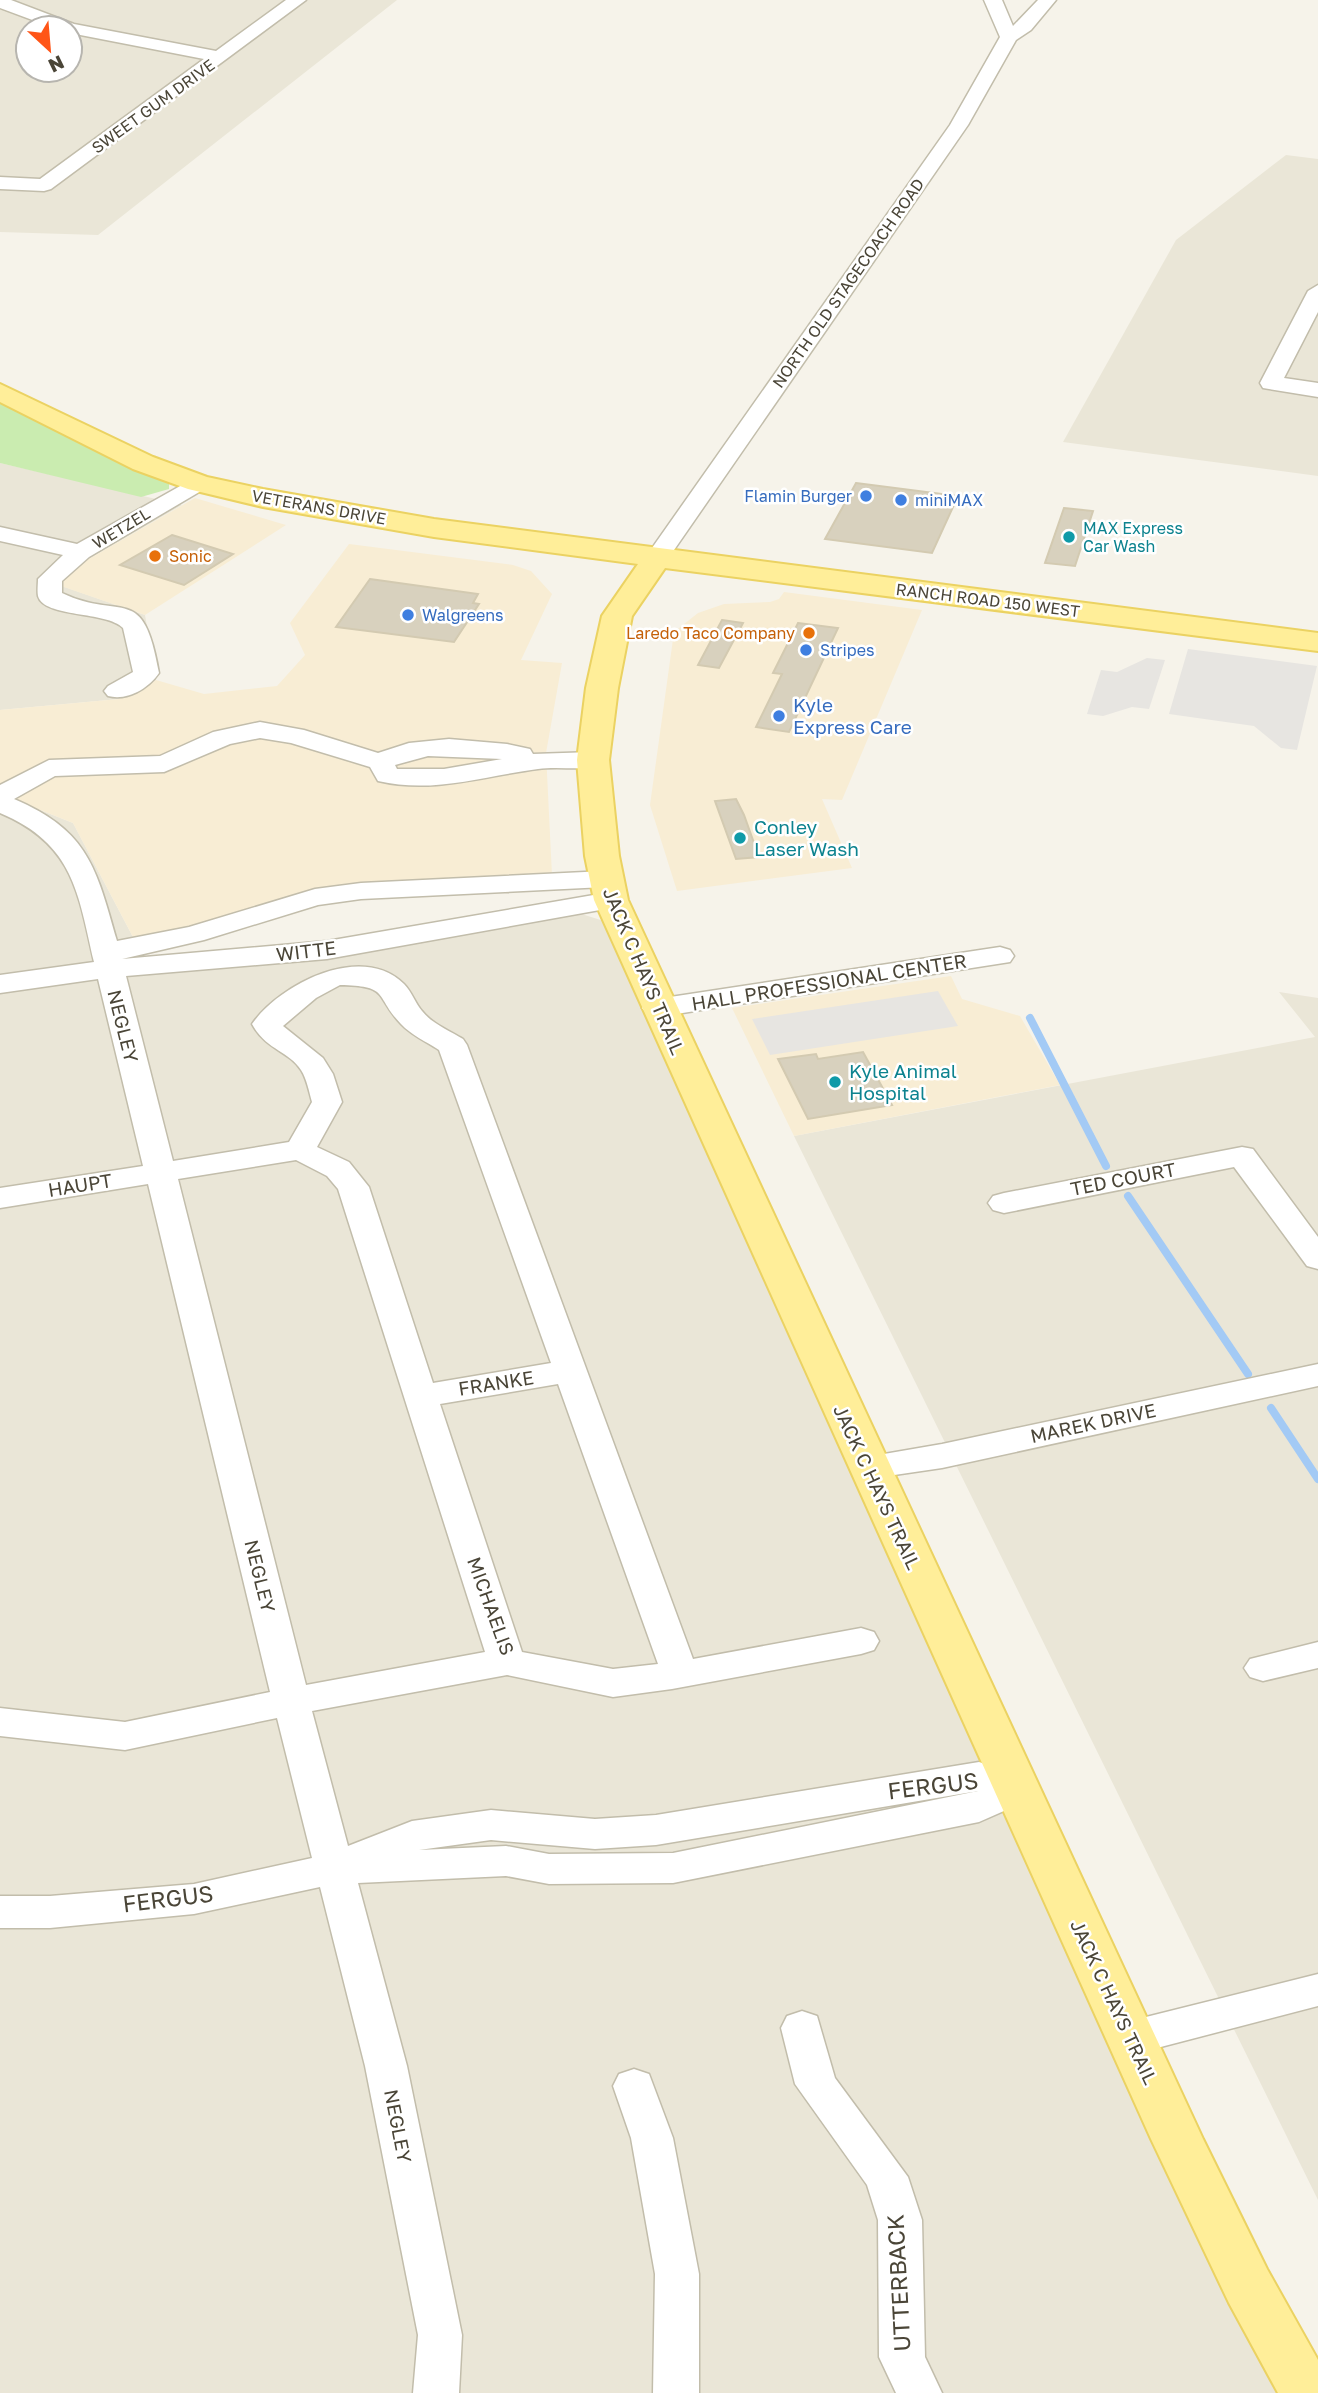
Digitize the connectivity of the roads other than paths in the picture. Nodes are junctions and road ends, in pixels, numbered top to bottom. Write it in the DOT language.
graph roads {
  1 [pos="297,0"];
  2 [pos="993,0"];
  3 [pos="1047,0"];
  4 [pos="0,2"];
  5 [pos="32,14"];
  6 [pos="84,31"];
  7 [pos="1009,37"];
  8 [pos="221,57"];
  9 [pos="0,183"];
  10 [pos="1318,291"];
  11 [pos="1318,390"];
  12 [pos="0,392"];
  13 [pos="198,483"];
  14 [pos="0,534"];
  15 [pos="81,552"];
  16 [pos="657,558"];
  17 [pos="1318,642"];
  18 [pos="117,691"];
  19 [pos="593,760"];
  20 [pos="0,796"];
  21 [pos="0,803"];
  22 [pos="608,889"];
  23 [pos="361,891"];
  24 [pos="381,939"];
  25 [pos="1000,956"];
  26 [pos="108,960"];
  27 [pos="331,963"];
  28 [pos="0,965"];
  29 [pos="0,984"];
  30 [pos="657,1008"];
  31 [pos="300,1150"];
  32 [pos="159,1172"];
  33 [pos="0,1198"];
  34 [pos="1003,1203"];
  35 [pos="1318,1259"];
  36 [pos="571,1371"];
  37 [pos="1318,1375"];
  38 [pos="421,1396"];
  39 [pos="867,1467"];
  40 [pos="861,1641"];
  41 [pos="1318,1655"];
  42 [pos="507,1661"];
  43 [pos="1263,1668"];
  44 [pos="672,1676"];
  45 [pos="291,1701"];
  46 [pos="0,1722"];
  47 [pos="1017,1789"];
  48 [pos="334,1869"];
  49 [pos="0,1912"];
  50 [pos="1318,1990"];
  51 [pos="802,2028"];
  52 [pos="1130,2038"];
  53 [pos="634,2086"];
  54 [pos="436,2393"];
  55 [pos="676,2393"];
  56 [pos="919,2393"];
  57 [pos="1307,2393"];
  1 -- 8 [label="street, SWEET GUM DRIVE"];
  2 -- 7 [label="street"];
  3 -- 7 [label="street, NORTH OLD STAGECOACH ROAD"];
  4 -- 5 [label="street"];
  6 -- 8 [label="street"];
  7 -- 16 [label="street, NORTH OLD STAGECOACH ROAD"];
  8 -- 9 [label="street, SWEET GUM DRIVE"];
  10 -- 11 [label="street"];
  12 -- 13 [label="main road, VETERANS DRIVE"];
  13 -- 15 [label="street, WETZEL"];
  13 -- 16 [label="main road, VETERANS DRIVE"];
  14 -- 15 [label="street, WETZEL"];
  15 -- 18 [label="street"];
  16 -- 17 [label="main road, RANCH ROAD 150 WEST"];
  16 -- 19 [label="main road, JACK C HAYS TRAIL"];
  19 -- 20 [label="street"];
  19 -- 22 [label="main road, JACK C HAYS TRAIL"];
  21 -- 26 [label="street, NEGLEY"];
  22 -- 23 [label="street, WITTE"];
  22 -- 24 [label="street, WITTE"];
  22 -- 30 [label="main road, JACK C HAYS TRAIL"];
  23 -- 24 [label="street"];
  23 -- 26 [label="street, WITTE"];
  24 -- 27 [label="street, WITTE"];
  25 -- 30 [label="street, HALL PROFESSIONAL CENTER"];
  26 -- 27 [label="street, WITTE"];
  26 -- 28 [label="street, WITTE"];
  26 -- 29 [label="street, WITTE"];
  26 -- 32 [label="street, NEGLEY"];
  27 -- 31 [label="street"];
  27 -- 36 [label="street"];
  30 -- 39 [label="main road, JACK C HAYS TRAIL"];
  31 -- 32 [label="street, HAUPT"];
  31 -- 38 [label="street, MICHAELIS"];
  32 -- 33 [label="street, HAUPT"];
  32 -- 45 [label="street, NEGLEY"];
  34 -- 35 [label="street, TED COURT"];
  36 -- 38 [label="street, FRANKE"];
  36 -- 44 [label="street"];
  37 -- 39 [label="street, MAREK DRIVE"];
  38 -- 42 [label="street, MICHAELIS"];
  39 -- 47 [label="main road, JACK C HAYS TRAIL"];
  40 -- 44 [label="street, MICHAELIS"];
  41 -- 43 [label="street"];
  42 -- 44 [label="street, MICHAELIS"];
  42 -- 45 [label="street"];
  45 -- 46 [label="street"];
  45 -- 48 [label="street, NEGLEY"];
  47 -- 48 [label="street, FERGUS"];
  47 -- 52 [label="main road, JACK C HAYS TRAIL"];
  48 -- 49 [label="street, FERGUS"];
  48 -- 54 [label="street, NEGLEY"];
  50 -- 52 [label="street"];
  51 -- 56 [label="street, UTTERBACK"];
  52 -- 57 [label="main road, JACK C HAYS TRAIL"];
  53 -- 55 [label="street"];
}
